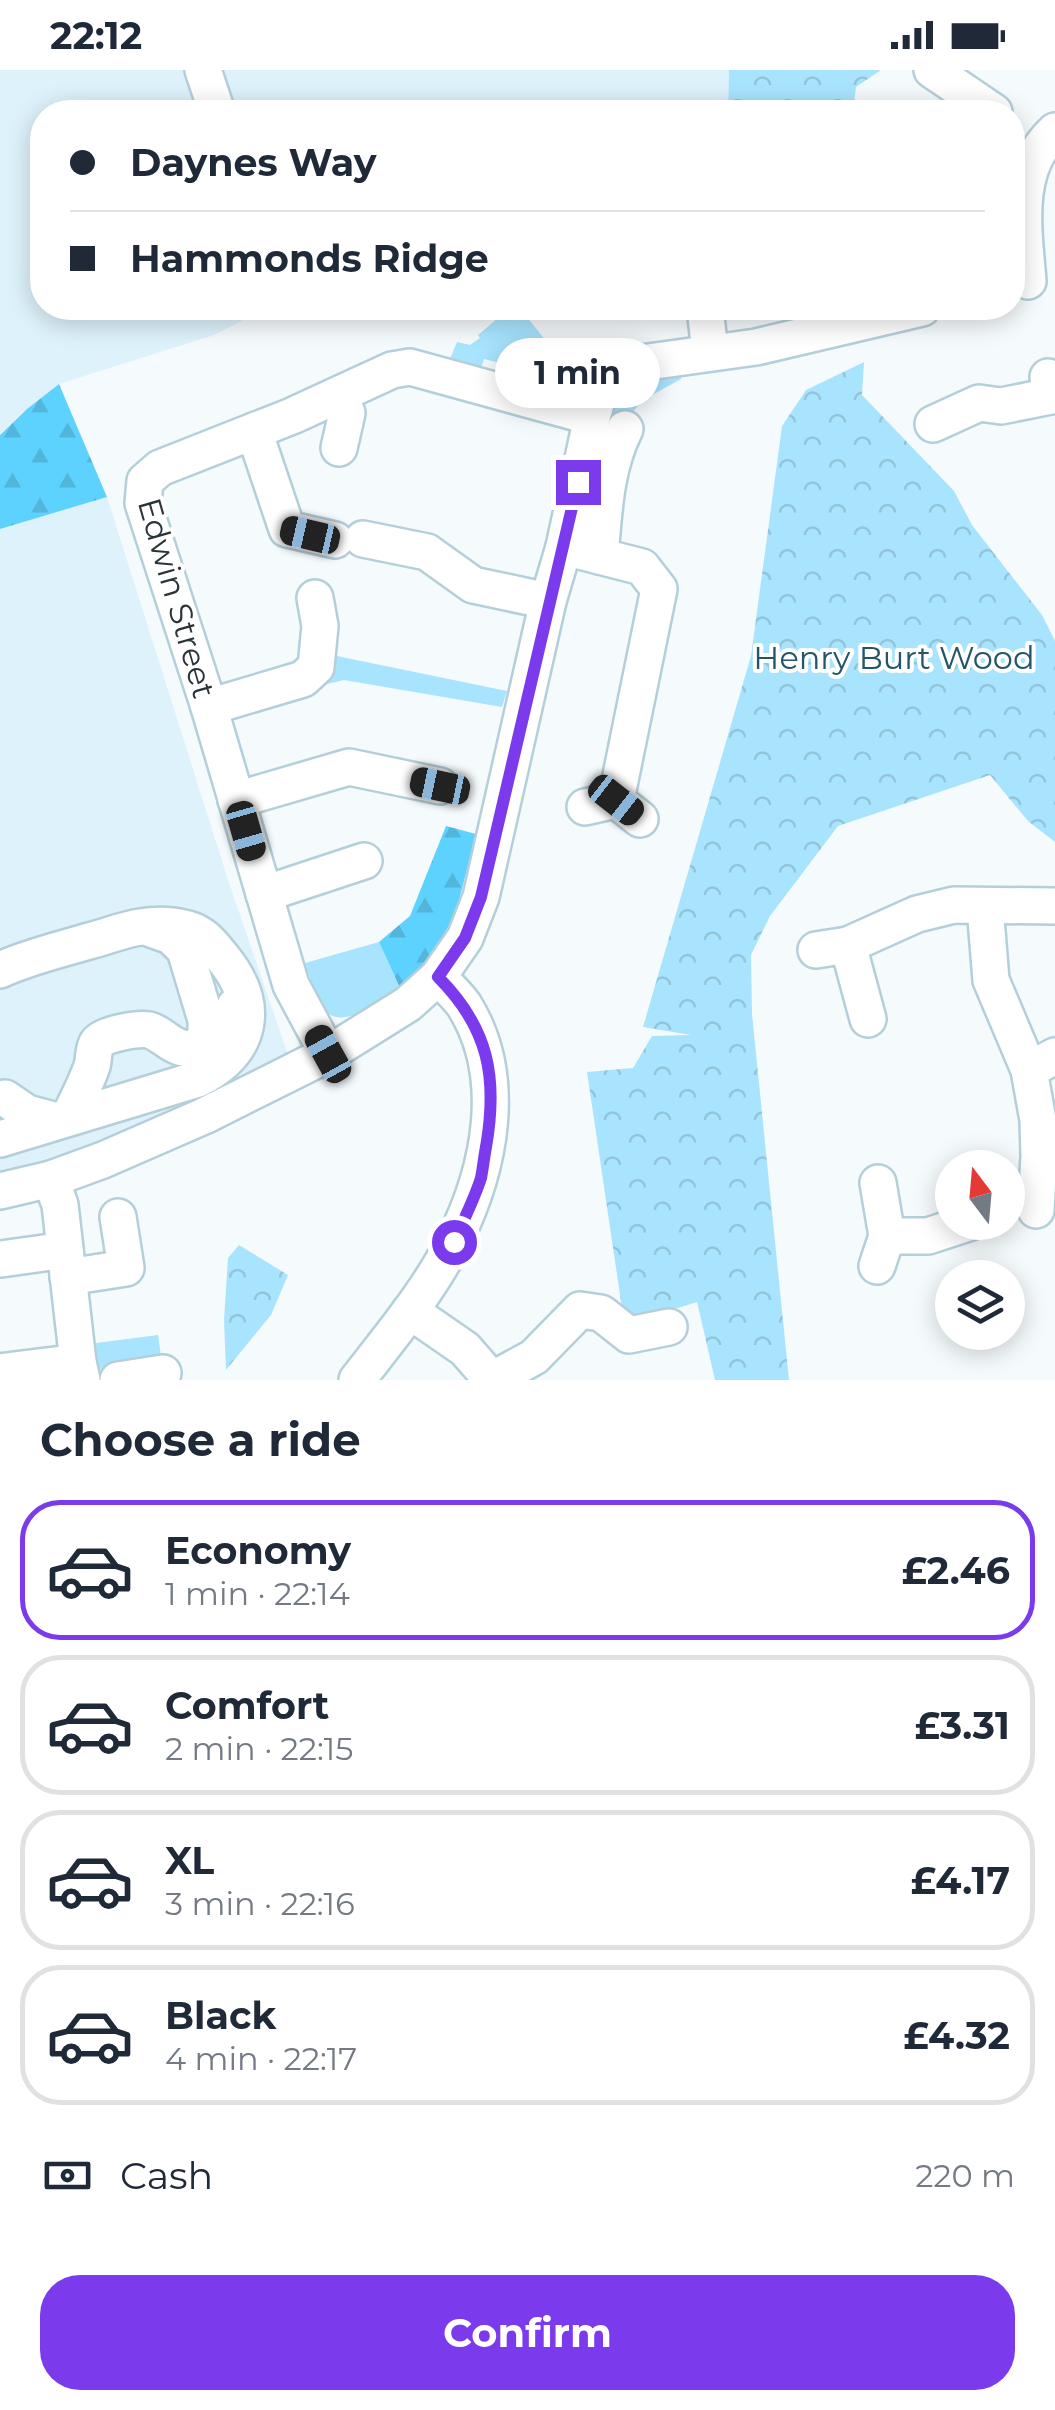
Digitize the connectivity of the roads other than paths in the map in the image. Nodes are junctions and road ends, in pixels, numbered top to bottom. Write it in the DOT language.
graph roads {
  1 [pos="203,70"];
  2 [pos="922,75"];
  3 [pos="213,100"];
  4 [pos="971,100"];
  5 [pos="1036,134"];
  6 [pos="1025,190"];
  7 [pos="1025,236"];
  8 [pos="1032,281"];
  9 [pos="706,320"];
  10 [pos="871,320"];
  11 [pos="710,352"];
  12 [pos="339,395"];
  13 [pos="1051,397"];
  14 [pos="608,423"];
  15 [pos="933,424"];
  16 [pos="254,431"];
  17 [pos="339,448"];
  18 [pos="564,547"];
  19 [pos="600,556"];
  20 [pos="315,598"];
  21 [pos="548,601"];
  22 [pos="208,707"];
  23 [pos="440,786"];
  24 [pos="236,800"];
  25 [pos="614,809"];
  26 [pos="364,861"];
  27 [pos="264,894"];
  28 [pos="1055,906"];
  29 [pos="985,907"];
  30 [pos="140,927"];
  31 [pos="222,957"];
  32 [pos="3,972"];
  33 [pos="438,977"];
  34 [pos="868,1019"];
  35 [pos="200,1046"];
  36 [pos="328,1054"];
  37 [pos="1042,1063"];
  38 [pos="2,1097"];
  39 [pos="63,1119"];
  40 [pos="0,1139"];
  41 [pos="51,1179"];
  42 [pos="878,1183"];
  43 [pos="0,1191"];
  44 [pos="1033,1213"];
  45 [pos="118,1217"];
  46 [pos="935,1234"];
  47 [pos="10,1254"];
  48 [pos="66,1263"];
  49 [pos="410,1312"];
  50 [pos="669,1327"];
  51 [pos="80,1371"];
  52 [pos="0,1372"];
  53 [pos="163,1373"];
  54 [pos="118,1380"];
  55 [pos="357,1380"];
  56 [pos="492,1380"];
  1 -- 3 [label="street"];
  2 -- 4 [label="street"];
  5 -- 6 [label="street"];
  7 -- 8 [label="street"];
  9 -- 11 [label="street"];
  10 -- 11 [label="street"];
  11 -- 14 [label="street"];
  12 -- 14 [label="street, Edwin Street"];
  12 -- 16 [label="street, Edwin Street"];
  12 -- 17 [label="street"];
  13 -- 15 [label="street"];
  14 -- 18 [label="street"];
  14 -- 19 [label="street"];
  16 -- 21 [label="street"];
  16 -- 22 [label="street, Edwin Street"];
  18 -- 19 [label="street"];
  18 -- 21 [label="street"];
  19 -- 25 [label="street"];
  20 -- 22 [label="street"];
  21 -- 33 [label="street"];
  22 -- 24 [label="street, Edwin Street"];
  23 -- 24 [label="street"];
  24 -- 27 [label="street, Edwin Street"];
  26 -- 27 [label="street"];
  27 -- 36 [label="street, Edwin Street"];
  28 -- 29 [label="street"];
  29 -- 34 [label="street"];
  29 -- 37 [label="street"];
  30 -- 31 [label="street"];
  30 -- 32 [label="street"];
  30 -- 35 [label="street"];
  31 -- 35 [label="street"];
  31 -- 39 [label="street"];
  33 -- 36 [label="street"];
  33 -- 49 [label="street"];
  35 -- 39 [label="street"];
  36 -- 41 [label="street"];
  37 -- 44 [label="street"];
  38 -- 39 [label="street"];
  39 -- 40 [label="street"];
  41 -- 43 [label="street"];
  41 -- 48 [label="street"];
  42 -- 46 [label="street"];
  45 -- 48 [label="street"];
  47 -- 48 [label="street"];
  48 -- 51 [label="street"];
  49 -- 55 [label="street"];
  49 -- 56 [label="street"];
  50 -- 56 [label="street"];
  51 -- 52 [label="street"];
  53 -- 54 [label="street"];
}
